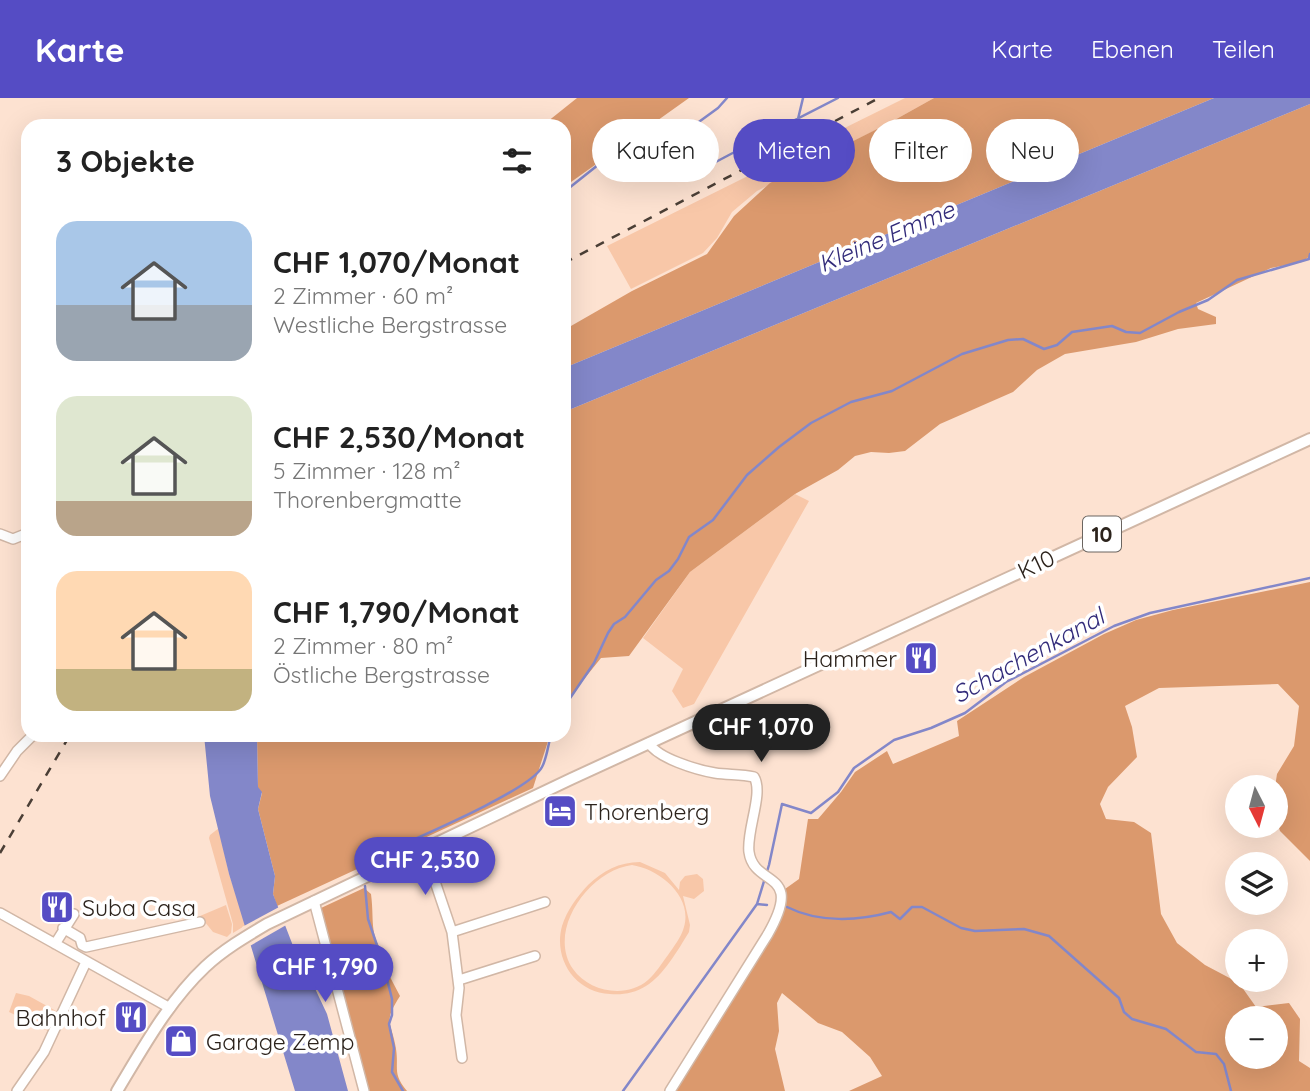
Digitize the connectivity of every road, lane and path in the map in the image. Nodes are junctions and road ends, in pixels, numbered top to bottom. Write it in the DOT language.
graph roads {
  1 [pos="1310,439"];
  2 [pos="0,534"];
  3 [pos="21,536"];
  4 [pos="26,742"];
  5 [pos="649,743"];
  6 [pos="0,776"];
  7 [pos="424,849"];
  8 [pos="314,901"];
  9 [pos="545,902"];
  10 [pos="74,915"];
  11 [pos="1,917"];
  12 [pos="200,922"];
  13 [pos="64,928"];
  14 [pos="452,932"];
  15 [pos="55,944"];
  16 [pos="535,956"];
  17 [pos="86,962"];
  18 [pos="459,980"];
  19 [pos="170,1008"];
  20 [pos="462,1058"];
  21 [pos="17,1091"];
  22 [pos="117,1091"];
  23 [pos="364,1091"];
  24 [pos="670,1091"];
  1 -- 5 [label="main road, K10 / 10"];
  2 -- 3 [label="street"];
  4 -- 6 [label="street"];
  5 -- 7 [label="main road, 10"];
  5 -- 24 [label="street"];
  7 -- 8 [label="main road, 10"];
  7 -- 14 [label="street"];
  8 -- 19 [label="main road, 10"];
  8 -- 23 [label="street"];
  9 -- 14 [label="street"];
  10 -- 13 [label="street"];
  11 -- 15 [label="street"];
  12 -- 13 [label="street"];
  13 -- 15 [label="street"];
  14 -- 18 [label="street"];
  15 -- 17 [label="street"];
  16 -- 18 [label="street"];
  17 -- 19 [label="street"];
  17 -- 21 [label="street"];
  18 -- 20 [label="street"];
  19 -- 22 [label="main road, 10"];
}
